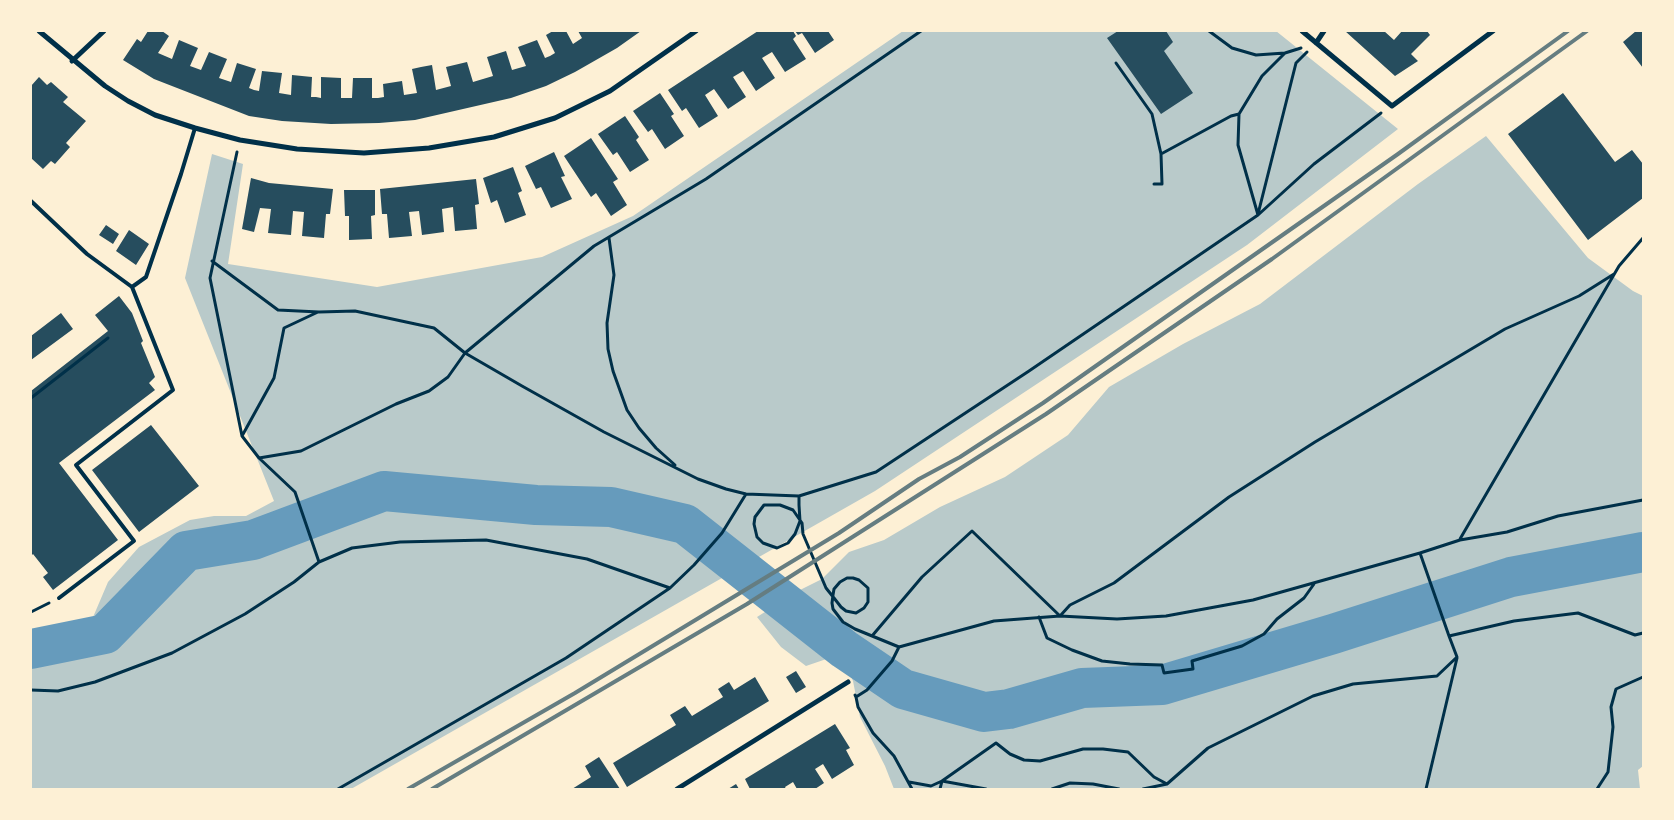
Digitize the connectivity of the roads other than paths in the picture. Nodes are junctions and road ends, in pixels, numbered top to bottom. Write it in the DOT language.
graph roads {
  1 [pos="39,31"];
  2 [pos="104,31"];
  3 [pos="696,31"];
  4 [pos="1302,31"];
  5 [pos="1324,31"];
  6 [pos="1493,31"];
  7 [pos="1316,43"];
  8 [pos="72,61"];
  9 [pos="195,128"];
  10 [pos="31,201"];
  11 [pos="132,287"];
  12 [pos="59,598"];
  13 [pos="848,682"];
  14 [pos="677,789"];
  1 -- 8 [label="street"];
  2 -- 8 [label="street"];
  3 -- 9 [label="street"];
  4 -- 7 [label="street"];
  5 -- 7 [label="street"];
  6 -- 7 [label="street"];
  8 -- 9 [label="street"];
  9 -- 11 [label="lane"];
  10 -- 11 [label="lane"];
  11 -- 12 [label="lane"];
  13 -- 14 [label="street"];
}
